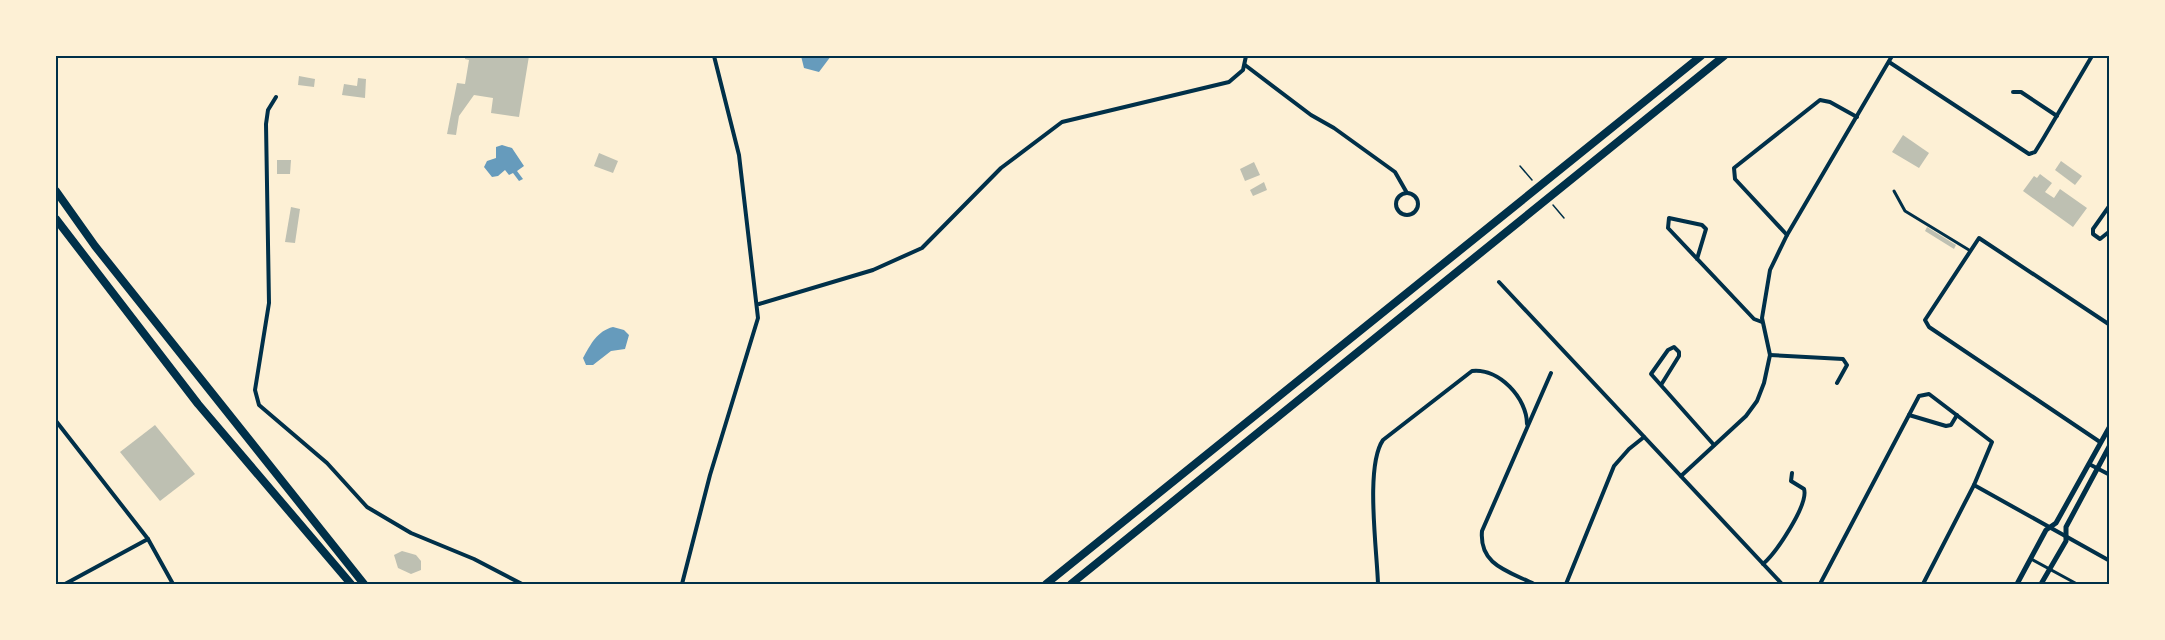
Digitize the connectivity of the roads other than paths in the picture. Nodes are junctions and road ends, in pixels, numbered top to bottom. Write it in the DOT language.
graph roads {
  1 [pos="714,56"];
  2 [pos="1246,56"];
  3 [pos="1701,56"];
  4 [pos="1724,56"];
  5 [pos="1893,56"];
  6 [pos="2092,56"];
  7 [pos="1889,62"];
  8 [pos="1245,65"];
  9 [pos="2013,92"];
  10 [pos="276,97"];
  11 [pos="2057,116"];
  12 [pos="1857,117"];
  13 [pos="56,191"];
  14 [pos="1894,191"];
  15 [pos="1407,194"];
  16 [pos="2109,205"];
  17 [pos="56,219"];
  18 [pos="2109,231"];
  19 [pos="1787,235"];
  20 [pos="1969,250"];
  21 [pos="1697,259"];
  22 [pos="1499,282"];
  23 [pos="759,304"];
  24 [pos="1762,322"];
  25 [pos="2109,325"];
  26 [pos="1770,355"];
  27 [pos="1551,373"];
  28 [pos="1837,383"];
  29 [pos="1661,385"];
  30 [pos="1957,414"];
  31 [pos="1909,415"];
  32 [pos="56,421"];
  33 [pos="1527,424"];
  34 [pos="2109,426"];
  35 [pos="1644,437"];
  36 [pos="2100,442"];
  37 [pos="1714,445"];
  38 [pos="2109,445"];
  39 [pos="2088,464"];
  40 [pos="2097,468"];
  41 [pos="1792,473"];
  42 [pos="2109,475"];
  43 [pos="1681,476"];
  44 [pos="1974,485"];
  45 [pos="2051,526"];
  46 [pos="2066,534"];
  47 [pos="148,539"];
  48 [pos="2031,559"];
  49 [pos="2109,561"];
  50 [pos="1763,564"];
  51 [pos="2050,570"];
  52 [pos="65,585"];
  53 [pos="173,585"];
  54 [pos="351,585"];
  55 [pos="364,585"];
  56 [pos="522,585"];
  57 [pos="682,585"];
  58 [pos="1046,585"];
  59 [pos="1071,585"];
  60 [pos="1378,585"];
  61 [pos="1534,585"];
  62 [pos="1566,585"];
  63 [pos="1782,585"];
  64 [pos="1820,585"];
  65 [pos="1923,585"];
  66 [pos="2017,585"];
  67 [pos="2041,585"];
  68 [pos="2077,585"];
  1 -- 23 [label="street"];
  2 -- 8 [label="street"];
  3 -- 58 [label="highway"];
  4 -- 59 [label="highway"];
  5 -- 7 [label="street"];
  6 -- 11 [label="street"];
  7 -- 11 [label="street"];
  7 -- 12 [label="street"];
  8 -- 15 [label="street"];
  8 -- 23 [label="street"];
  9 -- 11 [label="street"];
  10 -- 56 [label="street"];
  12 -- 19 [label="street"];
  12 -- 19 [label="street"];
  13 -- 55 [label="highway"];
  14 -- 20 [label="street"];
  15 -- 15 [label="street"];
  16 -- 18 [label="street"];
  17 -- 54 [label="highway"];
  19 -- 24 [label="street"];
  20 -- 25 [label="street"];
  20 -- 36 [label="street"];
  21 -- 21 [label="street"];
  21 -- 24 [label="street"];
  22 -- 35 [label="street"];
  23 -- 57 [label="street"];
  24 -- 26 [label="street"];
  26 -- 28 [label="street"];
  26 -- 37 [label="street"];
  27 -- 33 [label="street"];
  29 -- 29 [label="street"];
  29 -- 37 [label="street"];
  30 -- 31 [label="street"];
  30 -- 31 [label="street"];
  30 -- 44 [label="street"];
  31 -- 64 [label="street"];
  32 -- 47 [label="street"];
  33 -- 60 [label="street"];
  33 -- 61 [label="street"];
  34 -- 36 [label="street"];
  35 -- 43 [label="street"];
  35 -- 62 [label="street"];
  36 -- 39 [label="street"];
  37 -- 43 [label="street"];
  38 -- 40 [label="street"];
  39 -- 40 [label="street"];
  39 -- 45 [label="street"];
  40 -- 42 [label="street"];
  40 -- 46 [label="street"];
  41 -- 50 [label="street"];
  43 -- 50 [label="street"];
  44 -- 45 [label="street"];
  44 -- 65 [label="street"];
  45 -- 46 [label="street"];
  45 -- 48 [label="street"];
  46 -- 49 [label="street"];
  46 -- 51 [label="street"];
  47 -- 52 [label="street"];
  47 -- 53 [label="street"];
  48 -- 51 [label="street"];
  48 -- 66 [label="street"];
  50 -- 63 [label="street"];
  51 -- 67 [label="street"];
  51 -- 68 [label="street"];
}
